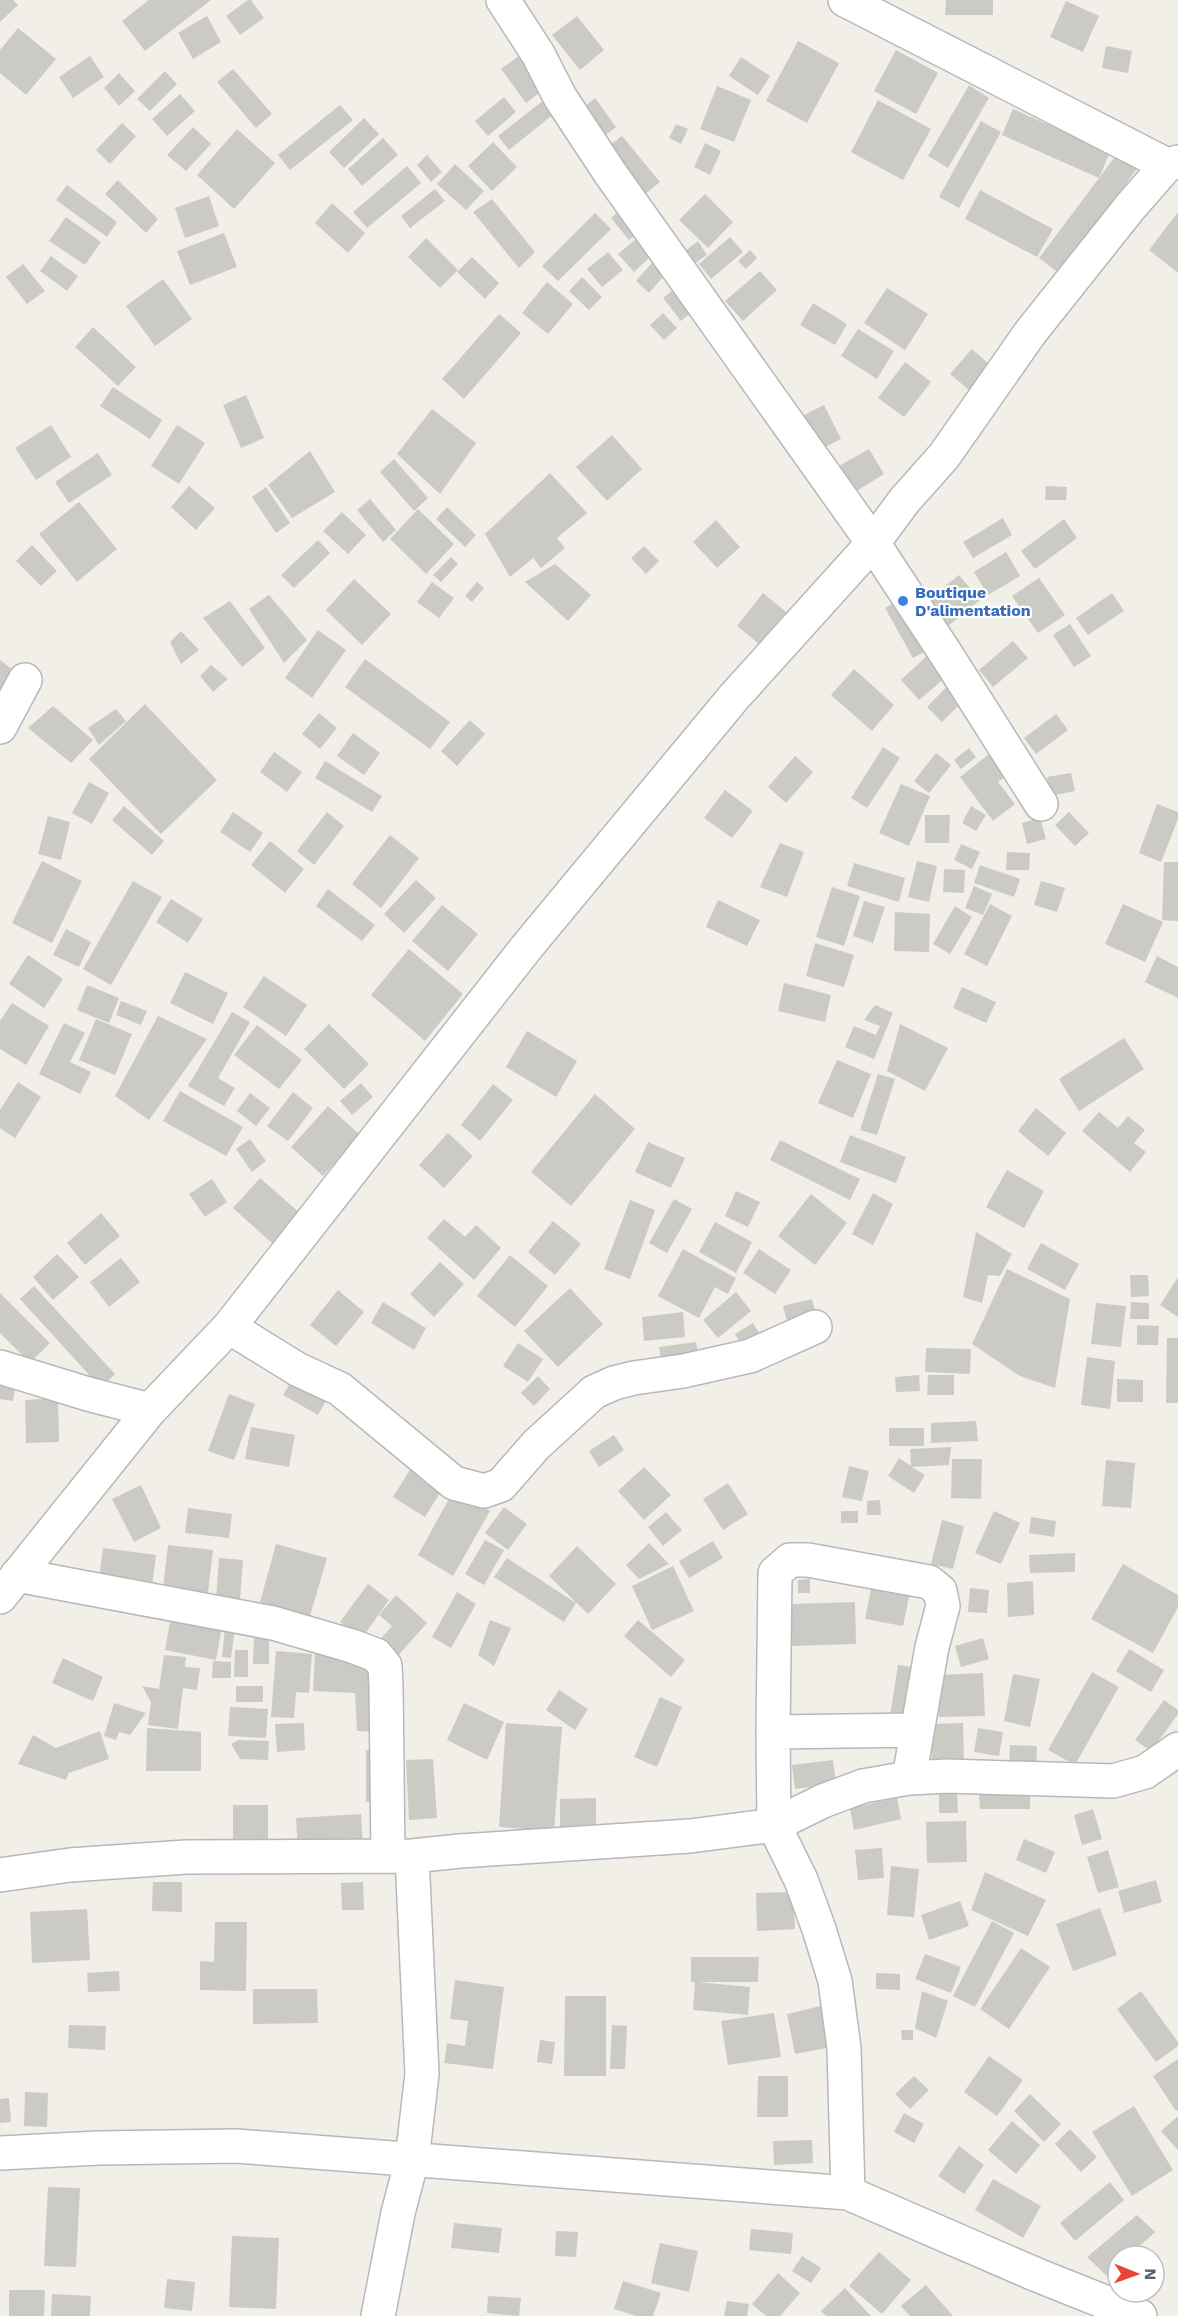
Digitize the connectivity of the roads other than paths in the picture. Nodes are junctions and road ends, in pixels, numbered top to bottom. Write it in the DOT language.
graph roads {
  1 [pos="503,0"];
  2 [pos="845,0"];
  3 [pos="1172,164"];
  4 [pos="873,543"];
  5 [pos="25,680"];
  6 [pos="0,727"];
  7 [pos="1041,804"];
  8 [pos="229,1327"];
  9 [pos="815,1327"];
  10 [pos="0,1367"];
  11 [pos="150,1410"];
  12 [pos="8,1586"];
  13 [pos="917,1730"];
  14 [pos="773,1732"];
  15 [pos="1178,1749"];
  16 [pos="909,1778"];
  17 [pos="774,1825"];
  18 [pos="400,1856"];
  19 [pos="0,1875"];
  20 [pos="0,2153"];
  21 [pos="412,2160"];
  22 [pos="848,2193"];
  23 [pos="378,2316"];
  24 [pos="1140,2316"];
  1 -- 4 [label="street"];
  2 -- 3 [label="street"];
  3 -- 4 [label="street"];
  4 -- 7 [label="street"];
  4 -- 8 [label="street"];
  5 -- 6 [label="street"];
  8 -- 9 [label="street"];
  8 -- 11 [label="street"];
  10 -- 11 [label="street"];
  11 -- 12 [label="street"];
  12 -- 18 [label="street"];
  13 -- 14 [label="street"];
  13 -- 14 [label="street"];
  13 -- 16 [label="street"];
  14 -- 17 [label="street"];
  15 -- 16 [label="street"];
  16 -- 17 [label="street"];
  17 -- 18 [label="street"];
  17 -- 22 [label="street"];
  18 -- 19 [label="street"];
  18 -- 21 [label="street"];
  20 -- 21 [label="street"];
  21 -- 22 [label="street"];
  21 -- 23 [label="street"];
  22 -- 24 [label="street"];
}
